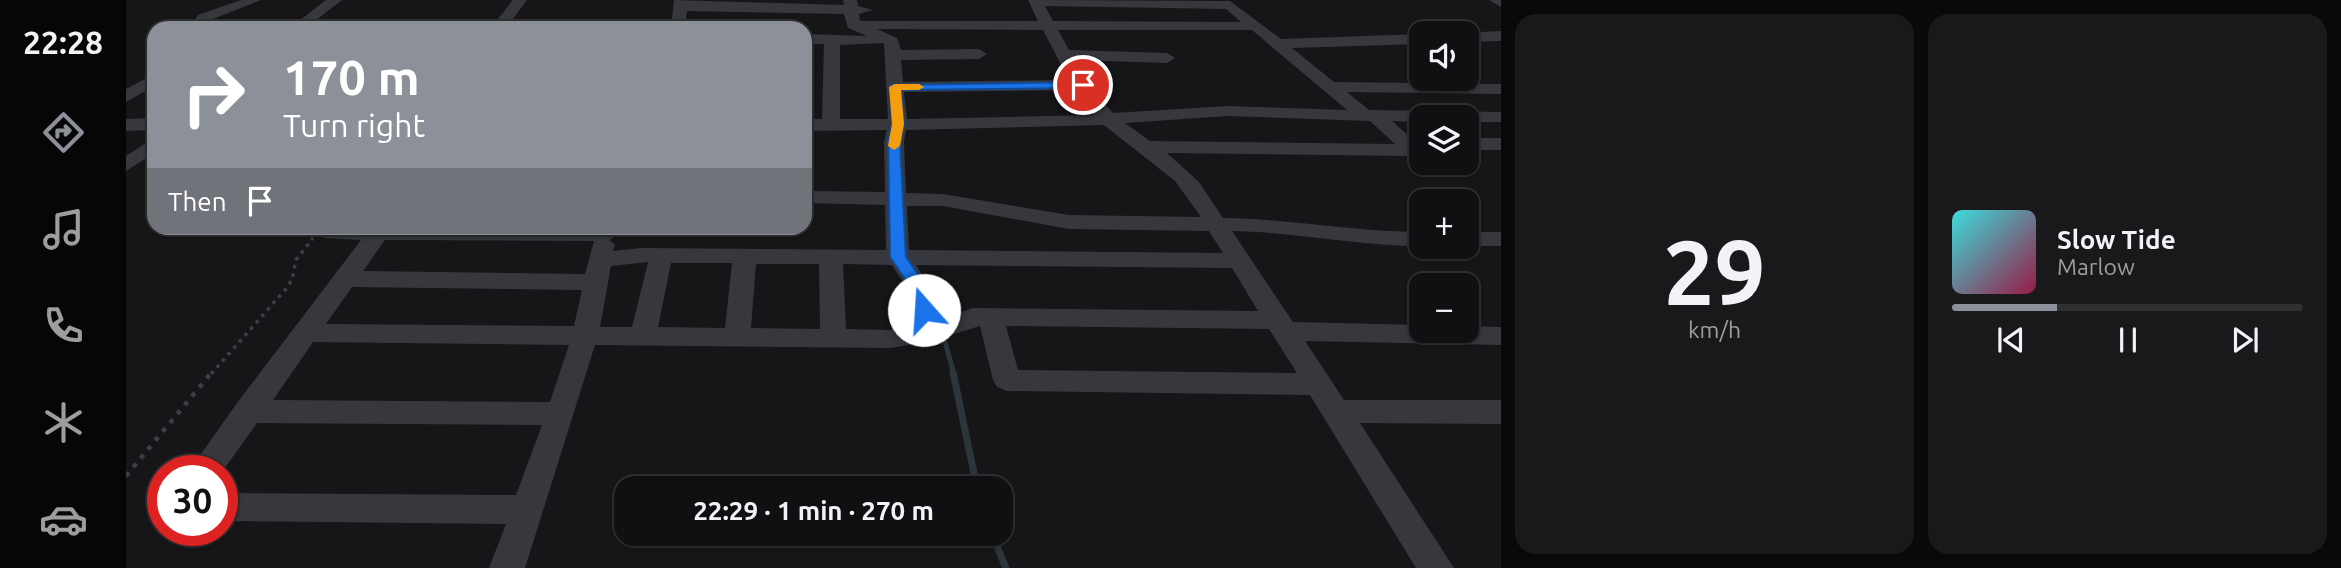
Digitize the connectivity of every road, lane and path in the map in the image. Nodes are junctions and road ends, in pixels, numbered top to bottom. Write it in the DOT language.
graph roads {
  1 [pos="254,0"];
  2 [pos="335,0"];
  3 [pos="520,0"];
  4 [pos="1496,0"];
  5 [pos="1501,3"];
  6 [pos="683,4"];
  7 [pos="748,4"];
  8 [pos="799,4"];
  9 [pos="1040,11"];
  10 [pos="851,12"];
  11 [pos="1145,15"];
  12 [pos="201,21"];
  13 [pos="306,21"];
  14 [pos="504,21"];
  15 [pos="744,21"];
  16 [pos="1257,26"];
  17 [pos="1501,36"];
  18 [pos="1479,37"];
  19 [pos="812,39"];
  20 [pos="1409,39"];
  21 [pos="832,40"];
  22 [pos="1281,44"];
  23 [pos="892,48"];
  24 [pos="979,54"];
  25 [pos="1066,55"];
  26 [pos="1167,58"];
  27 [pos="147,84"];
  28 [pos="1083,85"];
  29 [pos="895,87"];
  30 [pos="1332,87"];
  31 [pos="1501,89"];
  32 [pos="126,97"];
  33 [pos="1370,116"];
  34 [pos="1501,117"];
  35 [pos="1107,118"];
  36 [pos="147,124"];
  37 [pos="898,124"];
  38 [pos="126,125"];
  39 [pos="812,125"];
  40 [pos="831,125"];
  41 [pos="1479,144"];
  42 [pos="1501,144"];
  43 [pos="1409,145"];
  44 [pos="1147,147"];
  45 [pos="1409,149"];
  46 [pos="147,150"];
  47 [pos="126,165"];
  48 [pos="812,197"];
  49 [pos="894,198"];
  50 [pos="1218,226"];
  51 [pos="322,235"];
  52 [pos="375,235"];
  53 [pos="607,235"];
  54 [pos="1409,239"];
  55 [pos="1479,239"];
  56 [pos="1501,239"];
  57 [pos="661,255"];
  58 [pos="745,256"];
  59 [pos="831,257"];
  60 [pos="898,257"];
  61 [pos="1239,261"];
  62 [pos="598,271"];
  63 [pos="343,279"];
  64 [pos="991,317"];
  65 [pos="1279,326"];
  66 [pos="304,333"];
  67 [pos="928,333"];
  68 [pos="585,335"];
  69 [pos="643,336"];
  70 [pos="1501,336"];
  71 [pos="737,337"];
  72 [pos="833,339"];
  73 [pos="1319,384"];
  74 [pos="247,411"];
  75 [pos="1336,411"];
  76 [pos="1501,412"];
  77 [pos="561,414"];
  78 [pos="216,455"];
  79 [pos="126,476"];
  80 [pos="238,507"];
  81 [pos="527,510"];
  82 [pos="507,568"];
  83 [pos="1436,568"];
  1 -- 12 [label="street"];
  2 -- 13 [label="street"];
  3 -- 14 [label="street"];
  4 -- 5 [label="street"];
  6 -- 7 [label="street"];
  7 -- 8 [label="street"];
  7 -- 15 [label="street"];
  8 -- 10 [label="street"];
  9 -- 10 [label="street"];
  9 -- 11 [label="street"];
  9 -- 11 [label="street"];
  9 -- 25 [label="street"];
  10 -- 23 [label="street"];
  11 -- 16 [label="street"];
  11 -- 16 [label="street"];
  16 -- 22 [label="street"];
  17 -- 18 [label="street"];
  19 -- 21 [label="street"];
  20 -- 22 [label="street"];
  21 -- 23 [label="street"];
  21 -- 40 [label="street"];
  22 -- 30 [label="street"];
  23 -- 24 [label="street"];
  23 -- 29 [label="street"];
  25 -- 26 [label="street"];
  25 -- 28 [label="street"];
  27 -- 32 [label="street"];
  28 -- 29 [label="street"];
  28 -- 35 [label="street"];
  29 -- 37 [label="street"];
  30 -- 31 [label="street"];
  30 -- 33 [label="street"];
  33 -- 34 [label="street"];
  33 -- 35 [label="street"];
  33 -- 43 [label="street"];
  35 -- 37 [label="street"];
  35 -- 44 [label="street"];
  36 -- 38 [label="street"];
  37 -- 40 [label="street"];
  37 -- 49 [label="street"];
  39 -- 40 [label="street"];
  41 -- 42 [label="street"];
  44 -- 45 [label="street"];
  44 -- 50 [label="street"];
  46 -- 47 [label="street"];
  48 -- 49 [label="street"];
  49 -- 50 [label="street"];
  49 -- 60 [label="street"];
  50 -- 54 [label="street"];
  50 -- 61 [label="street"];
  51 -- 79 [label="path"];
  52 -- 63 [label="street"];
  53 -- 62 [label="street"];
  55 -- 56 [label="street"];
  57 -- 58 [label="street"];
  57 -- 62 [label="street"];
  57 -- 69 [label="street"];
  58 -- 59 [label="street"];
  58 -- 71 [label="street"];
  59 -- 60 [label="street"];
  59 -- 72 [label="street"];
  60 -- 61 [label="street"];
  60 -- 67 [label="street"];
  61 -- 65 [label="street"];
  62 -- 63 [label="street"];
  62 -- 68 [label="street"];
  63 -- 66 [label="street"];
  64 -- 65 [label="street"];
  64 -- 67 [label="street"];
  64 -- 73 [label="street"];
  65 -- 70 [label="street"];
  65 -- 73 [label="street"];
  66 -- 68 [label="street"];
  66 -- 74 [label="street"];
  67 -- 72 [label="street"];
  68 -- 69 [label="street"];
  68 -- 77 [label="street"];
  69 -- 71 [label="street"];
  71 -- 72 [label="street"];
  73 -- 75 [label="street"];
  74 -- 77 [label="street"];
  74 -- 78 [label="street"];
  75 -- 76 [label="street"];
  75 -- 83 [label="street"];
  77 -- 81 [label="street"];
  80 -- 81 [label="street"];
  81 -- 82 [label="street"];
}
